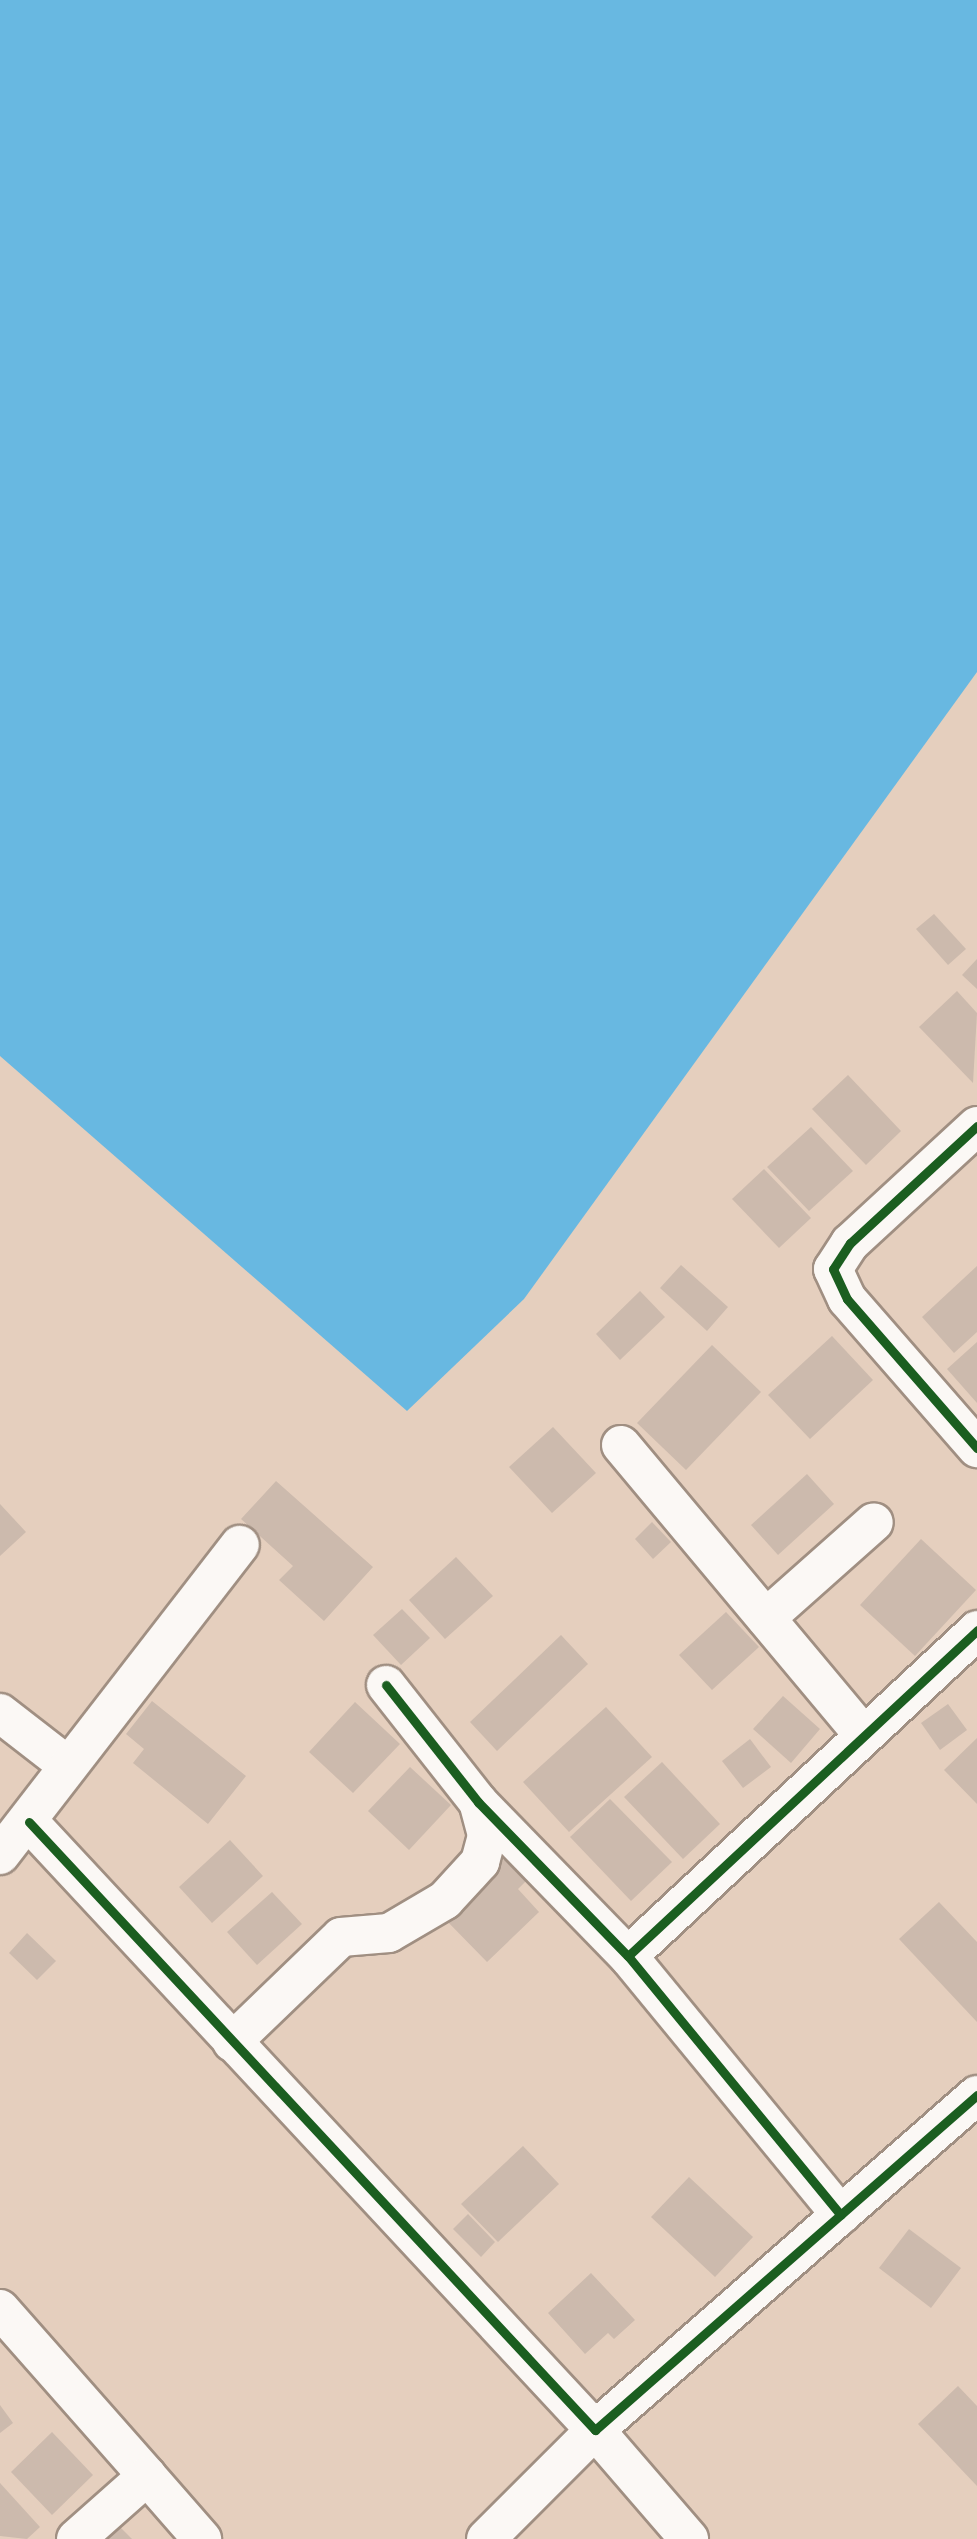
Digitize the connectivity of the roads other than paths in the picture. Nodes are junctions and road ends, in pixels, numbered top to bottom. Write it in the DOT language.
graph roads {
  1 [pos="977,1126"];
  2 [pos="621,1445"];
  3 [pos="977,1448"];
  4 [pos="874,1522"];
  5 [pos="240,1545"];
  6 [pos="766,1618"];
  7 [pos="977,1630"];
  8 [pos="386,1685"];
  9 [pos="0,1713"];
  10 [pos="863,1734"];
  11 [pos="67,1765"];
  12 [pos="478,1802"];
  13 [pos="29,1822"];
  14 [pos="0,1855"];
  15 [pos="628,1956"];
  16 [pos="232,2042"];
  17 [pos="977,2095"];
  18 [pos="841,2215"];
  19 [pos="0,2309"];
  20 [pos="595,2430"];
  21 [pos="147,2476"];
  22 [pos="76,2539"];
  23 [pos="202,2539"];
  24 [pos="486,2539"];
  25 [pos="689,2539"];
  1 -- 3 [label="street"];
  2 -- 6 [label="street"];
  4 -- 6 [label="street"];
  5 -- 11 [label="street"];
  6 -- 10 [label="street"];
  7 -- 10 [label="street"];
  8 -- 12 [label="street"];
  9 -- 11 [label="street"];
  10 -- 15 [label="street"];
  11 -- 13 [label="street"];
  12 -- 15 [label="street"];
  12 -- 16 [label="street"];
  13 -- 14 [label="street"];
  13 -- 16 [label="street"];
  15 -- 18 [label="street"];
  16 -- 20 [label="street"];
  17 -- 18 [label="street"];
  18 -- 20 [label="street"];
  19 -- 21 [label="street"];
  20 -- 24 [label="street"];
  20 -- 25 [label="street"];
  21 -- 22 [label="street"];
  21 -- 23 [label="street"];
}
